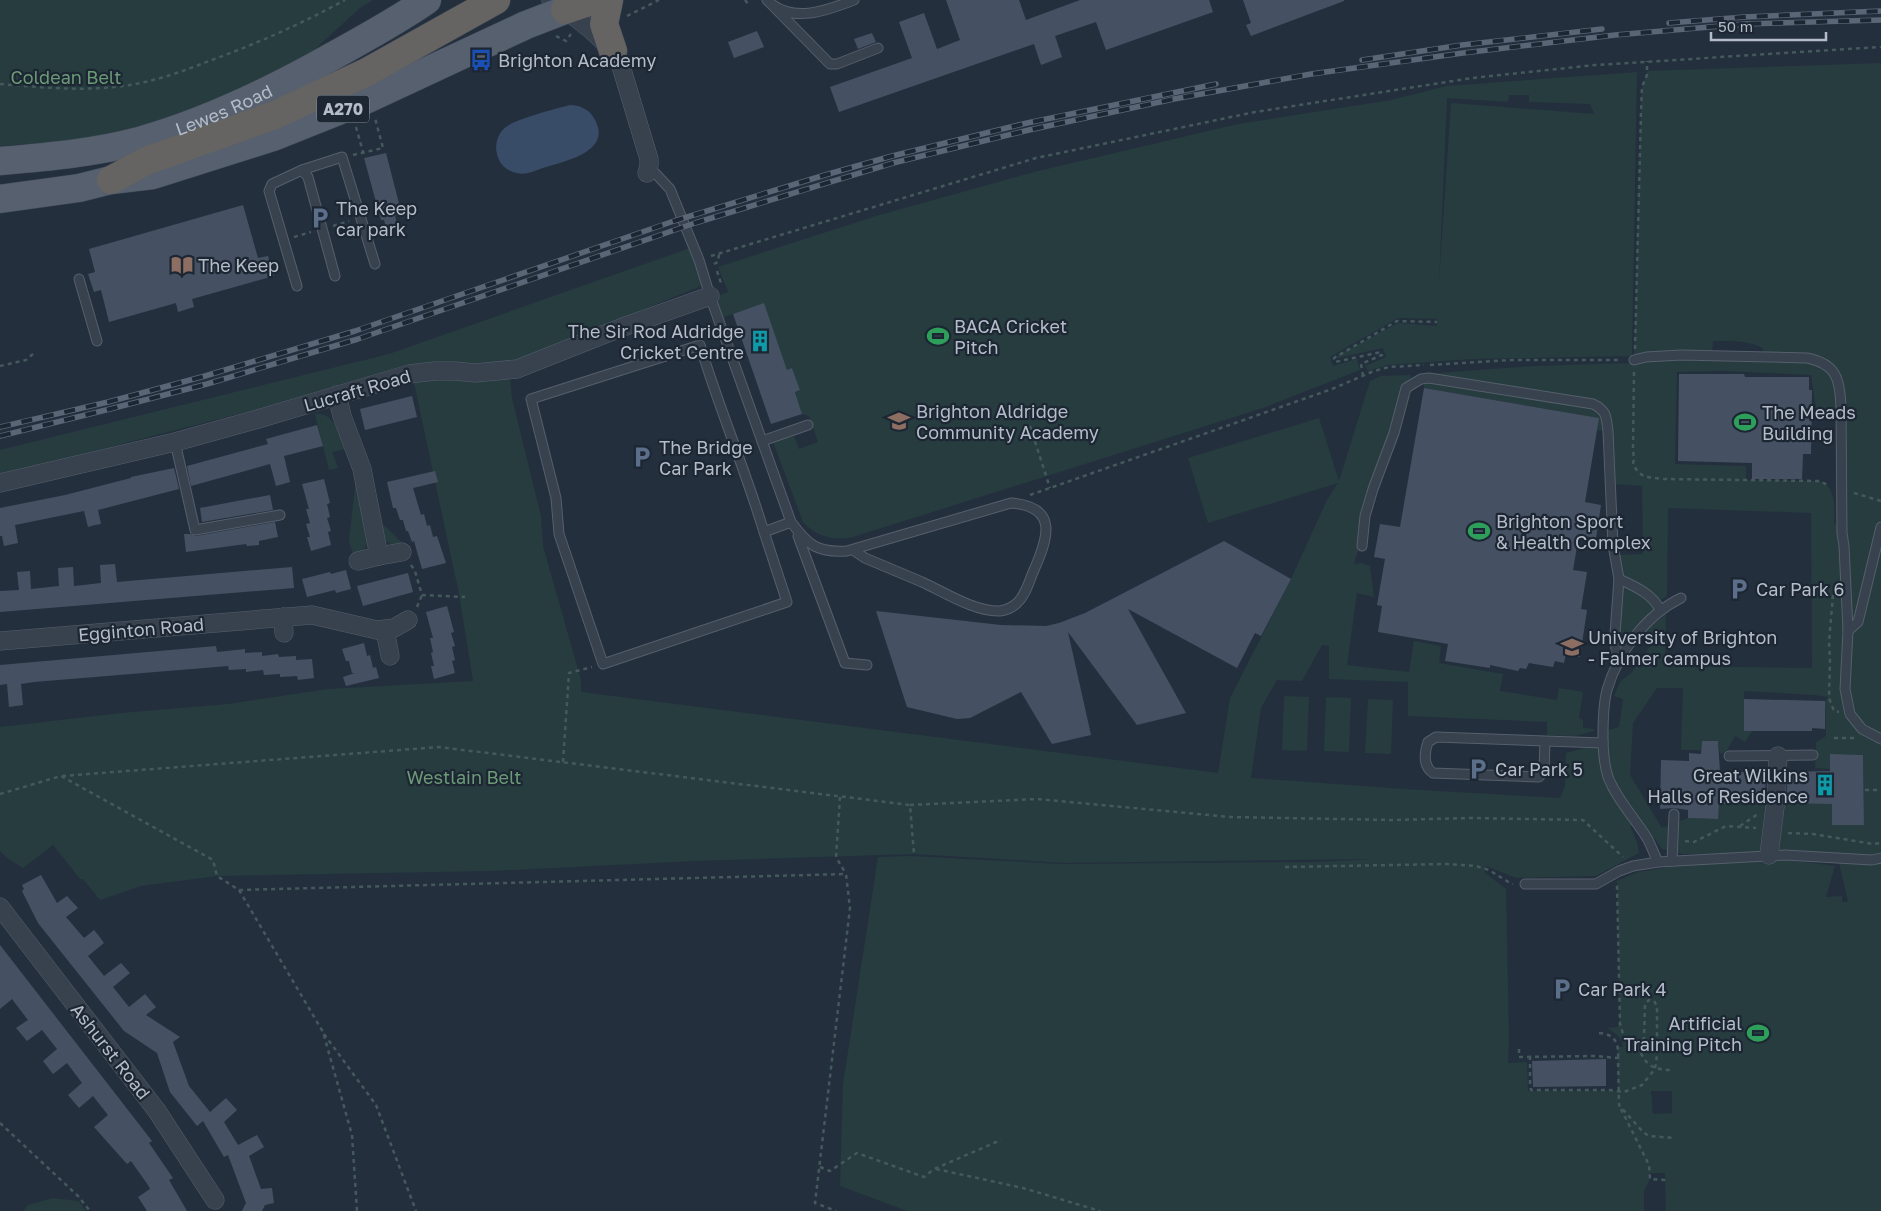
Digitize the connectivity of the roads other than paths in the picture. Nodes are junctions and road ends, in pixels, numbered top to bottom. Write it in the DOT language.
graph roads {
  1 [pos="427,0"];
  2 [pos="496,0"];
  3 [pos="854,0"];
  4 [pos="769,3"];
  5 [pos="584,9"];
  6 [pos="878,48"];
  7 [pos="613,51"];
  8 [pos="0,161"];
  9 [pos="302,170"];
  10 [pos="647,173"];
  11 [pos="111,180"];
  12 [pos="0,199"];
  13 [pos="375,264"];
  14 [pos="335,276"];
  15 [pos="79,278"];
  16 [pos="297,286"];
  17 [pos="710,296"];
  18 [pos="97,340"];
  19 [pos="1634,360"];
  20 [pos="337,395"];
  21 [pos="808,425"];
  22 [pos="762,441"];
  23 [pos="175,442"];
  24 [pos="0,484"];
  25 [pos="280,515"];
  26 [pos="793,525"];
  27 [pos="1881,527"];
  28 [pos="764,532"];
  29 [pos="1362,546"];
  30 [pos="853,550"];
  31 [pos="379,556"];
  32 [pos="406,558"];
  33 [pos="358,561"];
  34 [pos="1619,579"];
  35 [pos="1681,598"];
  36 [pos="1660,610"];
  37 [pos="408,620"];
  38 [pos="385,630"];
  39 [pos="1848,631"];
  40 [pos="0,641"];
  41 [pos="390,656"];
  42 [pos="1620,661"];
  43 [pos="867,665"];
  44 [pos="1881,739"];
  45 [pos="1545,741"];
  46 [pos="1603,743"];
  47 [pos="1813,755"];
  48 [pos="1729,756"];
  49 [pos="1778,756"];
  50 [pos="1674,814"];
  51 [pos="1769,855"];
  52 [pos="1881,858"];
  53 [pos="1672,861"];
  54 [pos="1658,862"];
  55 [pos="1525,884"];
  56 [pos="0,907"];
  57 [pos="215,1200"];
  1 -- 8 [label="main road, Lewes Road"];
  2 -- 11 [label="highway"];
  3 -- 4 [label="lane"];
  4 -- 6 [label="lane"];
  5 -- 7 [label="highway"];
  5 -- 11 [label="main road, A270"];
  7 -- 10 [label="street"];
  9 -- 13 [label="lane"];
  9 -- 14 [label="lane"];
  9 -- 16 [label="lane"];
  10 -- 17 [label="lane"];
  11 -- 12 [label="main road, A270"];
  15 -- 18 [label="lane"];
  17 -- 20 [label="street, Lucraft Road"];
  17 -- 22 [label="lane"];
  19 -- 39 [label="lane"];
  20 -- 23 [label="street, Lucraft Road"];
  20 -- 31 [label="street"];
  21 -- 22 [label="lane"];
  22 -- 26 [label="lane"];
  23 -- 24 [label="street, Lucraft Road"];
  23 -- 25 [label="lane"];
  26 -- 28 [label="lane"];
  26 -- 30 [label="lane"];
  26 -- 43 [label="lane"];
  27 -- 39 [label="lane"];
  28 -- 28 [label="lane"];
  29 -- 34 [label="lane"];
  30 -- 30 [label="lane"];
  31 -- 32 [label="street"];
  31 -- 33 [label="street"];
  34 -- 36 [label="lane"];
  34 -- 42 [label="lane"];
  35 -- 36 [label="lane"];
  36 -- 42 [label="lane"];
  37 -- 38 [label="street"];
  38 -- 40 [label="street, Egginton Road"];
  38 -- 41 [label="street"];
  39 -- 44 [label="lane"];
  42 -- 46 [label="lane"];
  45 -- 45 [label="lane"];
  45 -- 46 [label="lane"];
  46 -- 54 [label="lane"];
  47 -- 49 [label="lane"];
  48 -- 49 [label="lane"];
  49 -- 51 [label="street"];
  50 -- 53 [label="lane"];
  51 -- 52 [label="lane"];
  51 -- 53 [label="lane"];
  53 -- 54 [label="lane"];
  54 -- 55 [label="lane"];
  56 -- 57 [label="street, Ashurst Road"];
}
